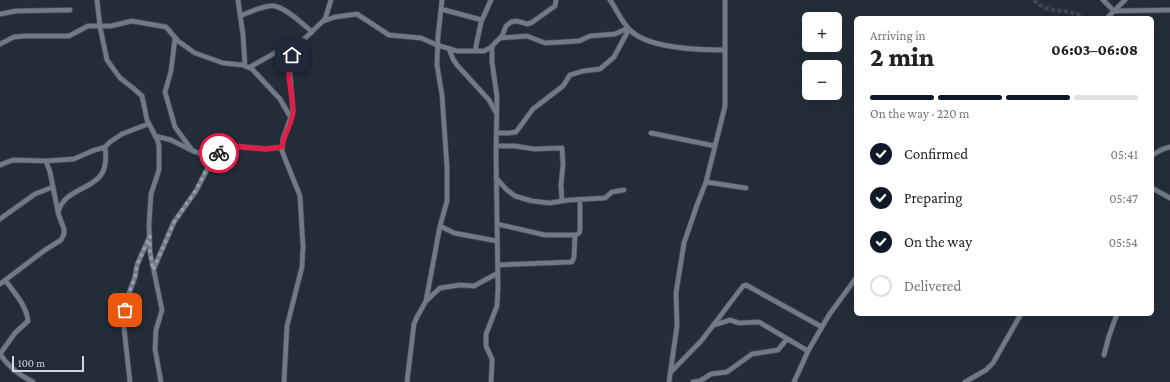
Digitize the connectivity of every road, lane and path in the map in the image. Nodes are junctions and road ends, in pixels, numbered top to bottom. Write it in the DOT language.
graph roads {
  1 [pos="97,0"];
  2 [pos="238,0"];
  3 [pos="331,0"];
  4 [pos="442,0"];
  5 [pos="491,0"];
  6 [pos="556,0"];
  7 [pos="610,0"];
  8 [pos="725,0"];
  9 [pos="1103,0"];
  10 [pos="1125,0"];
  11 [pos="441,9"];
  12 [pos="70,10"];
  13 [pos="1170,10"];
  14 [pos="1114,11"];
  15 [pos="0,14"];
  16 [pos="240,16"];
  17 [pos="1108,16"];
  18 [pos="482,20"];
  19 [pos="324,21"];
  20 [pos="100,27"];
  21 [pos="629,28"];
  22 [pos="312,32"];
  23 [pos="175,38"];
  24 [pos="500,38"];
  25 [pos="0,44"];
  26 [pos="437,45"];
  27 [pos="297,46"];
  28 [pos="492,47"];
  29 [pos="450,49"];
  30 [pos="725,50"];
  31 [pos="475,51"];
  32 [pos="247,66"];
  33 [pos="497,114"];
  34 [pos="291,118"];
  35 [pos="148,124"];
  36 [pos="496,133"];
  37 [pos="651,133"];
  38 [pos="155,136"];
  39 [pos="496,146"];
  40 [pos="715,146"];
  41 [pos="282,147"];
  42 [pos="1170,147"];
  43 [pos="105,148"];
  44 [pos="224,149"];
  45 [pos="193,151"];
  46 [pos="1154,154"];
  47 [pos="46,161"];
  48 [pos="0,165"];
  49 [pos="496,178"];
  50 [pos="706,182"];
  51 [pos="53,187"];
  52 [pos="746,188"];
  53 [pos="1154,189"];
  54 [pos="624,190"];
  55 [pos="1170,198"];
  56 [pos="580,200"];
  57 [pos="562,201"];
  58 [pos="58,213"];
  59 [pos="0,219"];
  60 [pos="497,224"];
  61 [pos="440,226"];
  62 [pos="575,235"];
  63 [pos="150,236"];
  64 [pos="497,242"];
  65 [pos="498,265"];
  66 [pos="153,270"];
  67 [pos="498,273"];
  68 [pos="5,280"];
  69 [pos="854,281"];
  70 [pos="0,284"];
  71 [pos="426,301"];
  72 [pos="1020,316"];
  73 [pos="1116,316"];
  74 [pos="714,325"];
  75 [pos="822,327"];
  76 [pos="787,339"];
  77 [pos="808,351"];
  78 [pos="0,354"];
  79 [pos="1104,355"];
  80 [pos="670,373"];
  81 [pos="33,382"];
  82 [pos="130,382"];
  83 [pos="161,382"];
  84 [pos="284,382"];
  85 [pos="407,382"];
  86 [pos="491,382"];
  87 [pos="669,382"];
  88 [pos="693,382"];
  89 [pos="794,382"];
  90 [pos="965,382"];
  1 -- 20 [label="street"];
  2 -- 16 [label="street"];
  3 -- 19 [label="street"];
  4 -- 11 [label="street"];
  5 -- 18 [label="street"];
  6 -- 24 [label="street"];
  7 -- 21 [label="street"];
  8 -- 30 [label="street"];
  9 -- 14 [label="street"];
  10 -- 14 [label="street"];
  11 -- 18 [label="street"];
  11 -- 26 [label="street"];
  12 -- 15 [label="street"];
  13 -- 14 [label="street"];
  14 -- 17 [label="street"];
  16 -- 22 [label="street"];
  16 -- 32 [label="street"];
  18 -- 31 [label="street"];
  19 -- 22 [label="street"];
  19 -- 26 [label="street"];
  20 -- 23 [label="street"];
  20 -- 25 [label="street"];
  20 -- 35 [label="street"];
  21 -- 24 [label="street"];
  21 -- 30 [label="street"];
  21 -- 36 [label="street"];
  22 -- 27 [label="street"];
  23 -- 32 [label="street"];
  23 -- 45 [label="street"];
  24 -- 28 [label="street"];
  26 -- 29 [label="street"];
  26 -- 61 [label="street"];
  27 -- 32 [label="street"];
  27 -- 34 [label="street"];
  28 -- 31 [label="street"];
  28 -- 33 [label="street"];
  29 -- 31 [label="street"];
  29 -- 33 [label="street"];
  30 -- 40 [label="street"];
  32 -- 34 [label="street"];
  33 -- 36 [label="street"];
  34 -- 41 [label="street"];
  35 -- 38 [label="street"];
  35 -- 43 [label="street"];
  36 -- 39 [label="street"];
  37 -- 40 [label="street"];
  38 -- 45 [label="street"];
  38 -- 63 [label="street"];
  39 -- 49 [label="street"];
  39 -- 57 [label="street"];
  40 -- 50 [label="street"];
  41 -- 44 [label="street"];
  41 -- 84 [label="street"];
  42 -- 46 [label="street"];
  43 -- 47 [label="street"];
  43 -- 58 [label="street"];
  44 -- 45 [label="street"];
  44 -- 66 [label="street"];
  47 -- 48 [label="street"];
  47 -- 51 [label="street"];
  49 -- 57 [label="street"];
  49 -- 60 [label="street"];
  50 -- 52 [label="street"];
  50 -- 80 [label="street"];
  51 -- 58 [label="street"];
  51 -- 59 [label="street"];
  53 -- 55 [label="street"];
  54 -- 56 [label="street"];
  56 -- 57 [label="street"];
  56 -- 62 [label="street"];
  58 -- 68 [label="street"];
  60 -- 62 [label="street"];
  60 -- 64 [label="street"];
  61 -- 64 [label="street"];
  61 -- 71 [label="street"];
  62 -- 65 [label="street"];
  63 -- 66 [label="street"];
  63 -- 82 [label="street"];
  64 -- 65 [label="street"];
  65 -- 67 [label="street"];
  66 -- 83 [label="street"];
  67 -- 71 [label="street"];
  67 -- 86 [label="street"];
  68 -- 70 [label="street"];
  68 -- 78 [label="street"];
  69 -- 75 [label="street"];
  71 -- 85 [label="street"];
  72 -- 90 [label="street"];
  73 -- 79 [label="street"];
  74 -- 75 [label="street"];
  74 -- 76 [label="street"];
  74 -- 80 [label="street"];
  75 -- 77 [label="street"];
  76 -- 77 [label="street"];
  76 -- 88 [label="street"];
  77 -- 89 [label="street"];
  78 -- 81 [label="street"];
  80 -- 87 [label="street"];
}
